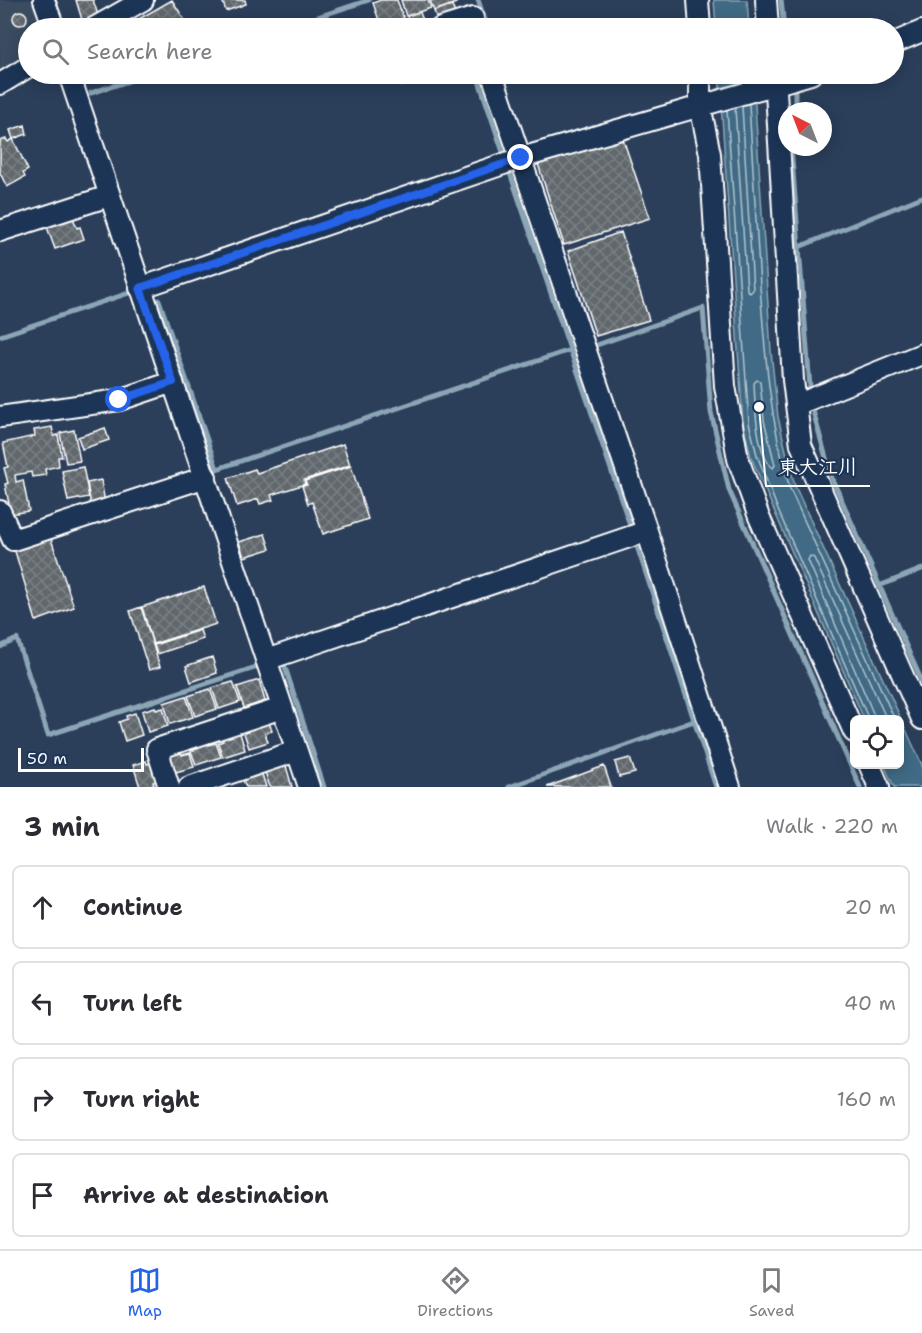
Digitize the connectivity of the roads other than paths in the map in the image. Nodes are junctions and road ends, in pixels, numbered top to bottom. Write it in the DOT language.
graph roads {
  1 [pos="44,0"];
  2 [pos="143,0"];
  3 [pos="698,0"];
  4 [pos="766,0"];
  5 [pos="50,18"];
  6 [pos="112,18"];
  7 [pos="699,18"];
  8 [pos="767,18"];
  9 [pos="922,32"];
  10 [pos="904,39"];
  11 [pos="18,73"];
  12 [pos="0,84"];
  13 [pos="72,84"];
  14 [pos="495,84"];
  15 [pos="702,84"];
  16 [pos="765,84"];
  17 [pos="774,84"];
  18 [pos="706,103"];
  19 [pos="521,158"];
  20 [pos="109,196"];
  21 [pos="0,231"];
  22 [pos="140,288"];
  23 [pos="922,354"];
  24 [pos="173,382"];
  25 [pos="796,405"];
  26 [pos="1,415"];
  27 [pos="206,477"];
  28 [pos="0,511"];
  29 [pos="647,531"];
  30 [pos="266,660"];
  31 [pos="282,708"];
  32 [pos="922,719"];
  33 [pos="850,721"];
  34 [pos="296,751"];
  35 [pos="871,769"];
  36 [pos="169,787"];
  37 [pos="189,787"];
  38 [pos="309,787"];
  39 [pos="730,787"];
  40 [pos="879,787"];
  1 -- 5 [label="street"];
  2 -- 6 [label="street"];
  3 -- 7 [label="street"];
  4 -- 8 [label="street"];
  9 -- 10 [label="street"];
  11 -- 12 [label="street"];
  13 -- 20 [label="street"];
  14 -- 19 [label="street"];
  15 -- 18 [label="street"];
  16 -- 18 [label="street"];
  17 -- 25 [label="street"];
  18 -- 19 [label="street"];
  18 -- 33 [label="street"];
  19 -- 22 [label="street"];
  19 -- 29 [label="street"];
  20 -- 21 [label="street"];
  20 -- 22 [label="street"];
  22 -- 24 [label="street"];
  23 -- 25 [label="street"];
  24 -- 26 [label="street"];
  24 -- 27 [label="street"];
  25 -- 32 [label="street"];
  27 -- 28 [label="street"];
  27 -- 30 [label="street"];
  29 -- 30 [label="street"];
  29 -- 39 [label="street"];
  30 -- 31 [label="street"];
  31 -- 34 [label="street"];
  31 -- 36 [label="street"];
  34 -- 37 [label="street"];
  34 -- 38 [label="street"];
  35 -- 40 [label="street"];
}
